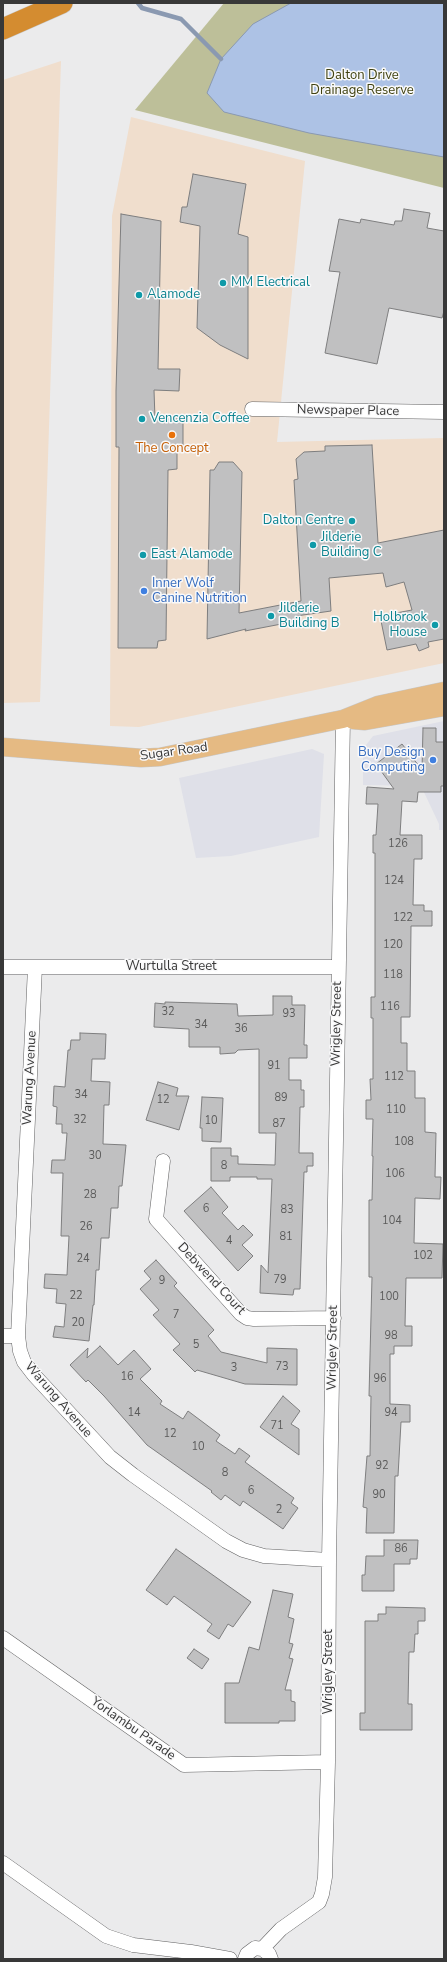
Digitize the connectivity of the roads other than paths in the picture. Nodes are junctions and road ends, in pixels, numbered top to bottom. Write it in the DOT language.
graph roads {
  1 [pos="62,3"];
  2 [pos="3,29"];
  3 [pos="252,409"];
  4 [pos="444,412"];
  5 [pos="444,691"];
  6 [pos="444,707"];
  7 [pos="343,719"];
  8 [pos="3,747"];
  9 [pos="3,967"];
  10 [pos="35,967"];
  11 [pos="338,967"];
  12 [pos="163,1161"];
  13 [pos="334,1318"];
  14 [pos="3,1336"];
  15 [pos="18,1336"];
  16 [pos="329,1560"];
  17 [pos="3,1638"];
  18 [pos="328,1762"];
  19 [pos="3,1863"];
  20 [pos="266,1954"];
  21 [pos="230,1959"];
  22 [pos="245,1959"];
  1 -- 2 [label="highway"];
  3 -- 4 [label="street, Newspaper Place"];
  5 -- 7 [label="main road"];
  6 -- 7 [label="main road"];
  7 -- 8 [label="main road, Sugar Road"];
  7 -- 11 [label="street, Wrigley Street"];
  9 -- 10 [label="street, Wurtulla Street"];
  10 -- 11 [label="street, Wurtulla Street"];
  10 -- 15 [label="street, Warung Avenue"];
  11 -- 13 [label="street, Wrigley Street"];
  12 -- 13 [label="street, Debwend Court"];
  13 -- 16 [label="street, Wrigley Street"];
  14 -- 15 [label="street"];
  15 -- 16 [label="street, Warung Avenue"];
  16 -- 18 [label="street, Wrigley Street"];
  17 -- 18 [label="street, Yorlambu Parade"];
  18 -- 20 [label="street, Wrigley Street"];
  19 -- 21 [label="street"];
  20 -- 22 [label="street"];
}
